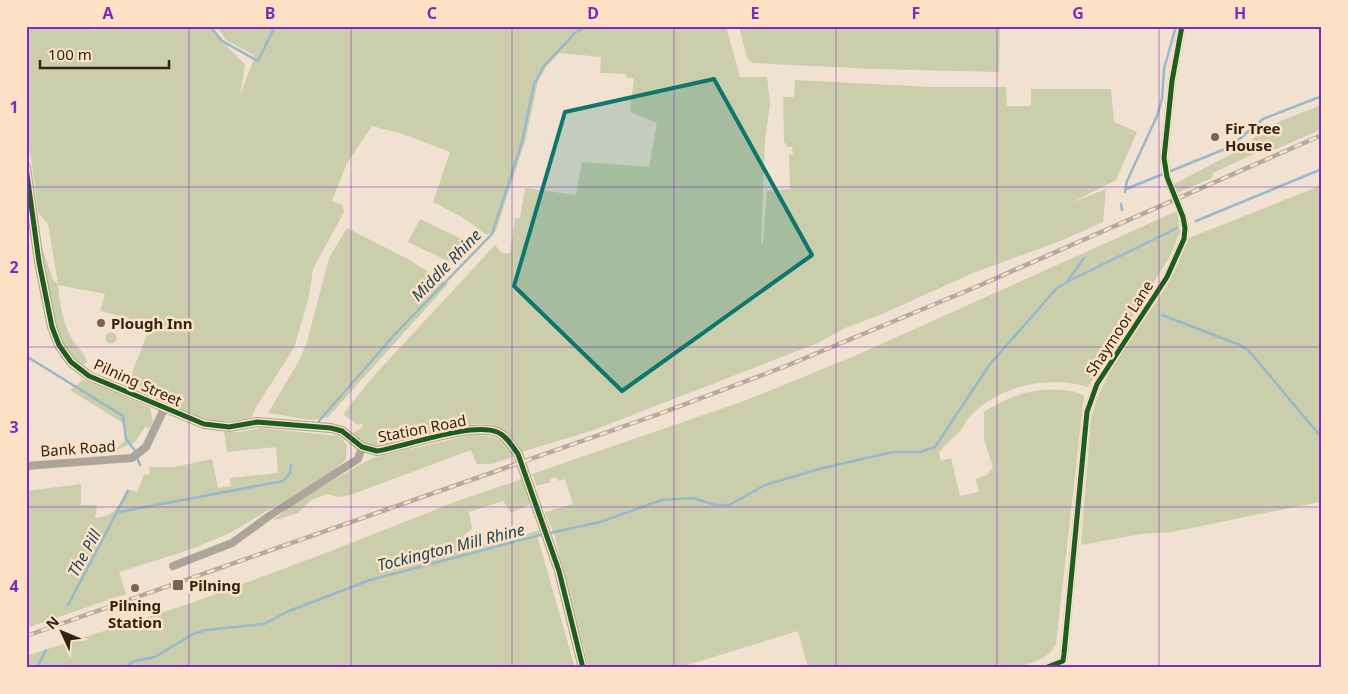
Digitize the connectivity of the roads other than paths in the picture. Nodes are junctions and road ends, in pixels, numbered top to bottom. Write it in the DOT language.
graph roads {
  1 [pos="1182,26"];
  2 [pos="26,167"];
  3 [pos="164,408"];
  4 [pos="362,447"];
  5 [pos="26,466"];
  6 [pos="173,566"];
  7 [pos="582,668"];
  8 [pos="1045,668"];
  1 -- 8 [label="street, Shaymoor Lane"];
  2 -- 3 [label="street, Pilning Street"];
  3 -- 4 [label="street, Pilning Street"];
  3 -- 5 [label="street, Bank Road"];
  4 -- 6 [label="street, Station Road"];
  4 -- 7 [label="street, Station Road"];
}
